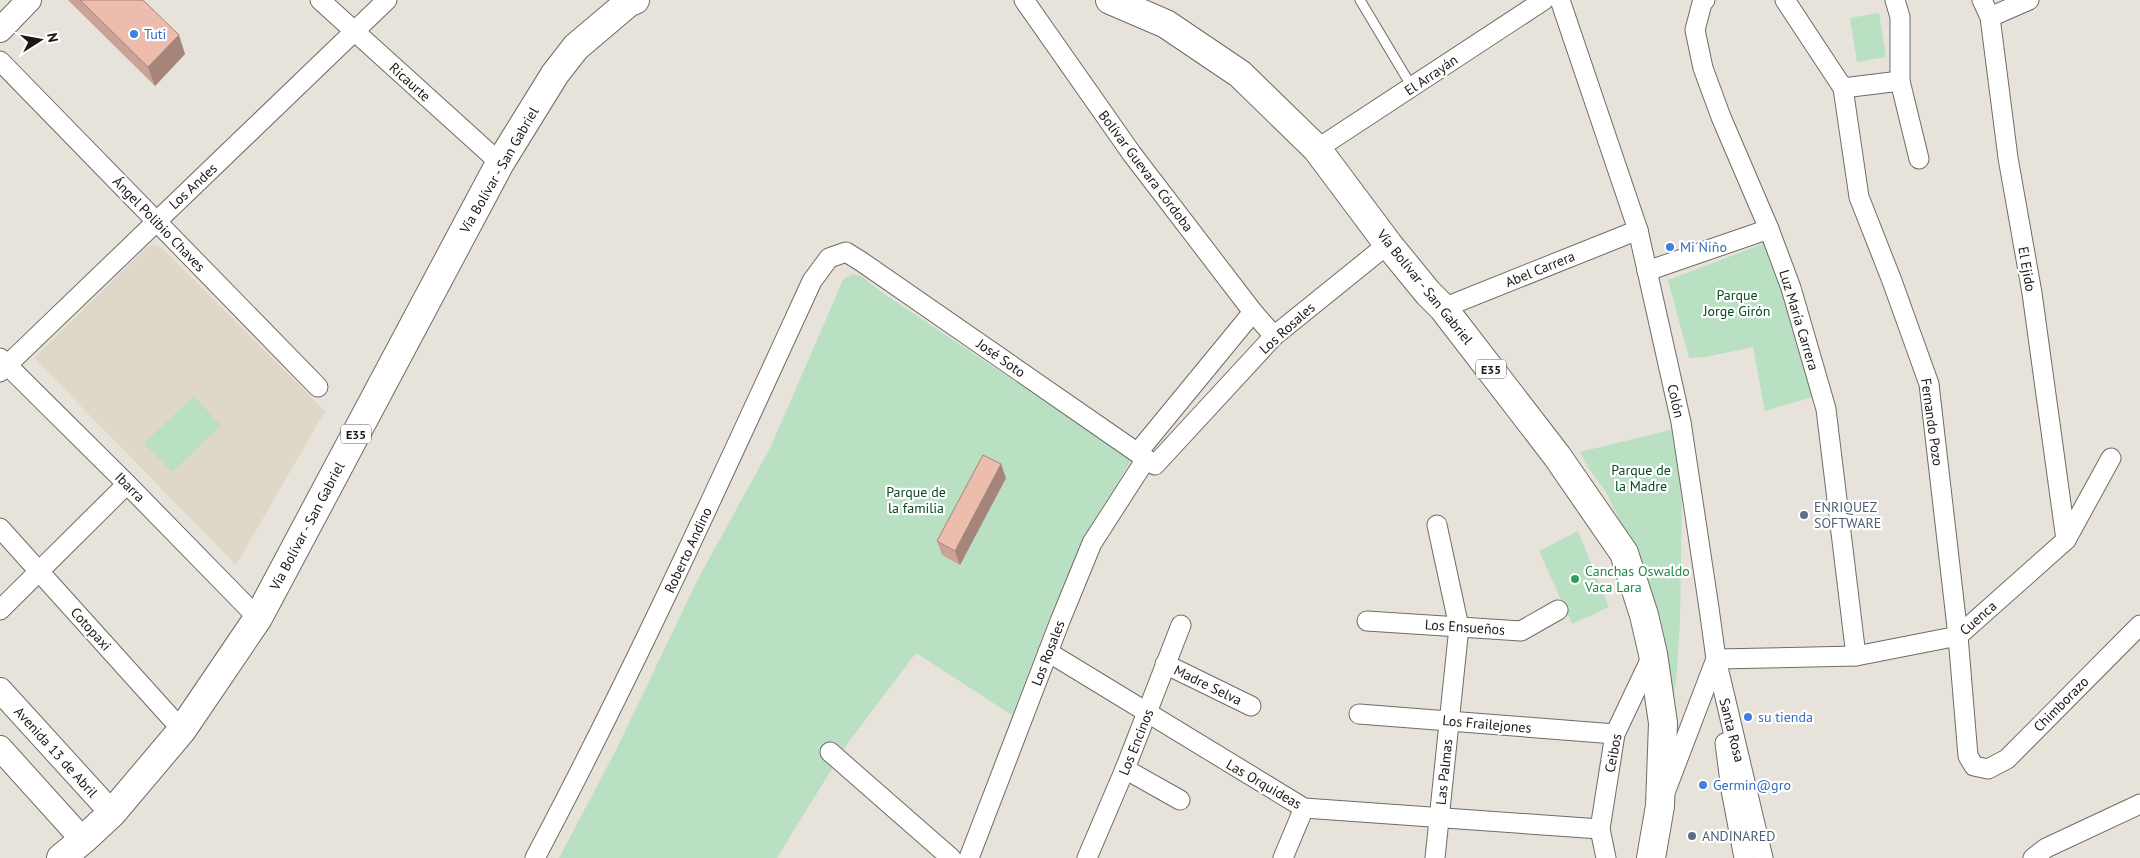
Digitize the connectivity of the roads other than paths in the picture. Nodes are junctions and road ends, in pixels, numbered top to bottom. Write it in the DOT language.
graph roads {
  1 [pos="29,0"];
  2 [pos="320,0"];
  3 [pos="387,0"];
  4 [pos="635,0"];
  5 [pos="1024,0"];
  6 [pos="1110,0"];
  7 [pos="1360,0"];
  8 [pos="1544,0"];
  9 [pos="1560,0"];
  10 [pos="1705,0"];
  11 [pos="1785,0"];
  12 [pos="1895,0"];
  13 [pos="2028,0"];
  14 [pos="1986,8"];
  15 [pos="0,30"];
  16 [pos="355,32"];
  17 [pos="0,61"];
  18 [pos="1900,80"];
  19 [pos="1412,88"];
  20 [pos="1843,88"];
  21 [pos="1317,150"];
  22 [pos="1919,159"];
  23 [pos="500,163"];
  24 [pos="155,221"];
  25 [pos="1769,228"];
  26 [pos="1638,230"];
  27 [pos="1388,244"];
  28 [pos="846,252"];
  29 [pos="1647,271"];
  30 [pos="1443,308"];
  31 [pos="1252,312"];
  32 [pos="1274,336"];
  33 [pos="2,366"];
  34 [pos="318,387"];
  35 [pos="2111,458"];
  36 [pos="1146,459"];
  37 [pos="127,484"];
  38 [pos="1437,524"];
  39 [pos="0,528"];
  40 [pos="2066,540"];
  41 [pos="40,571"];
  42 [pos="0,610"];
  43 [pos="1558,610"];
  44 [pos="258,618"];
  45 [pos="1367,621"];
  46 [pos="1181,625"];
  47 [pos="2140,625"];
  48 [pos="1458,627"];
  49 [pos="1958,636"];
  50 [pos="1048,652"];
  51 [pos="1653,654"];
  52 [pos="1856,656"];
  53 [pos="1716,660"];
  54 [pos="1165,664"];
  55 [pos="0,690"];
  56 [pos="1251,706"];
  57 [pos="1148,714"];
  58 [pos="1359,714"];
  59 [pos="1449,721"];
  60 [pos="182,730"];
  61 [pos="1615,734"];
  62 [pos="0,748"];
  63 [pos="830,752"];
  64 [pos="1974,766"];
  65 [pos="1126,769"];
  66 [pos="1180,800"];
  67 [pos="2140,804"];
  68 [pos="1660,806"];
  69 [pos="1304,808"];
  70 [pos="112,813"];
  71 [pos="1439,818"];
  72 [pos="1600,829"];
  73 [pos="83,840"];
  74 [pos="61,858"];
  75 [pos="535,858"];
  76 [pos="951,858"];
  77 [pos="969,858"];
  78 [pos="1087,858"];
  79 [pos="1283,858"];
  80 [pos="1435,858"];
  81 [pos="1606,858"];
  82 [pos="1651,858"];
  83 [pos="1744,858"];
  84 [pos="1763,858"];
  85 [pos="2033,858"];
  1 -- 15 [label="street"];
  2 -- 16 [label="street, Ricaurte"];
  3 -- 16 [label="street, Los Andes"];
  4 -- 23 [label="highway, Vía Bolívar - San Gabriel / E35"];
  5 -- 31 [label="street, Bolívar Guevara Córdoba"];
  6 -- 21 [label="highway, Vía Bolívar - San Gabriel / E35"];
  7 -- 19 [label="lane"];
  8 -- 19 [label="street, El Arrayán"];
  9 -- 26 [label="street, Colón"];
  10 -- 25 [label="street, Luz María Carrera"];
  11 -- 20 [label="street, Fernando Pozo"];
  12 -- 18 [label="street"];
  13 -- 14 [label="street"];
  14 -- 40 [label="street, El Ejido"];
  16 -- 23 [label="street, Ricaurte"];
  16 -- 24 [label="street, Los Andes"];
  17 -- 24 [label="street, Ángel Polibio Chaves"];
  18 -- 20 [label="street"];
  18 -- 22 [label="street"];
  19 -- 21 [label="street, El Arrayán"];
  20 -- 49 [label="street, Fernando Pozo"];
  21 -- 27 [label="highway, Vía Bolívar - San Gabriel / E35"];
  23 -- 44 [label="highway, Vía Bolívar - San Gabriel / E35"];
  24 -- 33 [label="street, Los Andes"];
  24 -- 34 [label="street, Ángel Polibio Chaves"];
  25 -- 29 [label="street"];
  25 -- 52 [label="street, Luz María Carrera"];
  26 -- 29 [label="street, Colón"];
  26 -- 30 [label="street, Abel Carrera"];
  27 -- 30 [label="highway, Vía Bolívar - San Gabriel / E35"];
  27 -- 32 [label="street, Los Rosales"];
  28 -- 36 [label="street, José Soto"];
  28 -- 75 [label="street, Roberto Andino"];
  29 -- 53 [label="street, Colón"];
  30 -- 51 [label="highway, Vía Bolívar - San Gabriel / E35"];
  31 -- 32 [label="street, Bolívar Guevara Córdoba"];
  31 -- 36 [label="street"];
  32 -- 36 [label="street, Los Rosales"];
  33 -- 37 [label="street, Ibarra"];
  35 -- 40 [label="street, Cuenca"];
  36 -- 50 [label="street, Los Rosales"];
  37 -- 41 [label="street"];
  37 -- 44 [label="street, Ibarra"];
  38 -- 48 [label="street, Las Palmas"];
  39 -- 41 [label="street, Cotopaxi"];
  40 -- 49 [label="street, Cuenca"];
  41 -- 42 [label="street"];
  41 -- 60 [label="street, Cotopaxi"];
  43 -- 48 [label="street, Los Ensueños"];
  44 -- 60 [label="highway, Vía Bolívar - San Gabriel / E35"];
  45 -- 48 [label="street, Los Ensueños"];
  46 -- 54 [label="street, Los Encinos"];
  47 -- 64 [label="street, Chimborazo"];
  48 -- 59 [label="street, Las Palmas"];
  49 -- 52 [label="street, Cuenca"];
  49 -- 64 [label="street, Fernando Pozo"];
  50 -- 57 [label="street, Las Orquideas"];
  50 -- 77 [label="street, Los Rosales"];
  51 -- 61 [label="street, Ceibos"];
  51 -- 68 [label="highway, Vía Bolívar - San Gabriel / E35"];
  52 -- 53 [label="street, Cuenca"];
  53 -- 68 [label="street, Colón"];
  53 -- 83 [label="street"];
  53 -- 84 [label="street, Santa Rosa"];
  54 -- 56 [label="street, Madre Selva"];
  54 -- 57 [label="street, Los Encinos"];
  55 -- 70 [label="street, Avenida 13 de Abril"];
  57 -- 65 [label="street, Los Encinos"];
  57 -- 69 [label="street, Las Orquideas"];
  58 -- 59 [label="street, Los Frailejones"];
  59 -- 61 [label="street, Los Frailejones"];
  59 -- 71 [label="street, Las Palmas"];
  60 -- 70 [label="highway, Vía Bolívar - San Gabriel / E35"];
  61 -- 72 [label="street, Ceibos"];
  62 -- 73 [label="street"];
  63 -- 76 [label="street"];
  65 -- 66 [label="street"];
  65 -- 78 [label="street, Los Encinos"];
  67 -- 85 [label="street"];
  68 -- 82 [label="highway, Vía Bolívar - San Gabriel / E35"];
  69 -- 71 [label="street, Las Orquideas"];
  69 -- 79 [label="street"];
  70 -- 73 [label="highway, Vía Bolívar - San Gabriel / E35"];
  71 -- 72 [label="street, Las Orquideas"];
  71 -- 80 [label="street, Las Palmas"];
  72 -- 81 [label="street, Ceibos"];
  73 -- 74 [label="highway, Vía Bolívar - San Gabriel / E35"];
}
